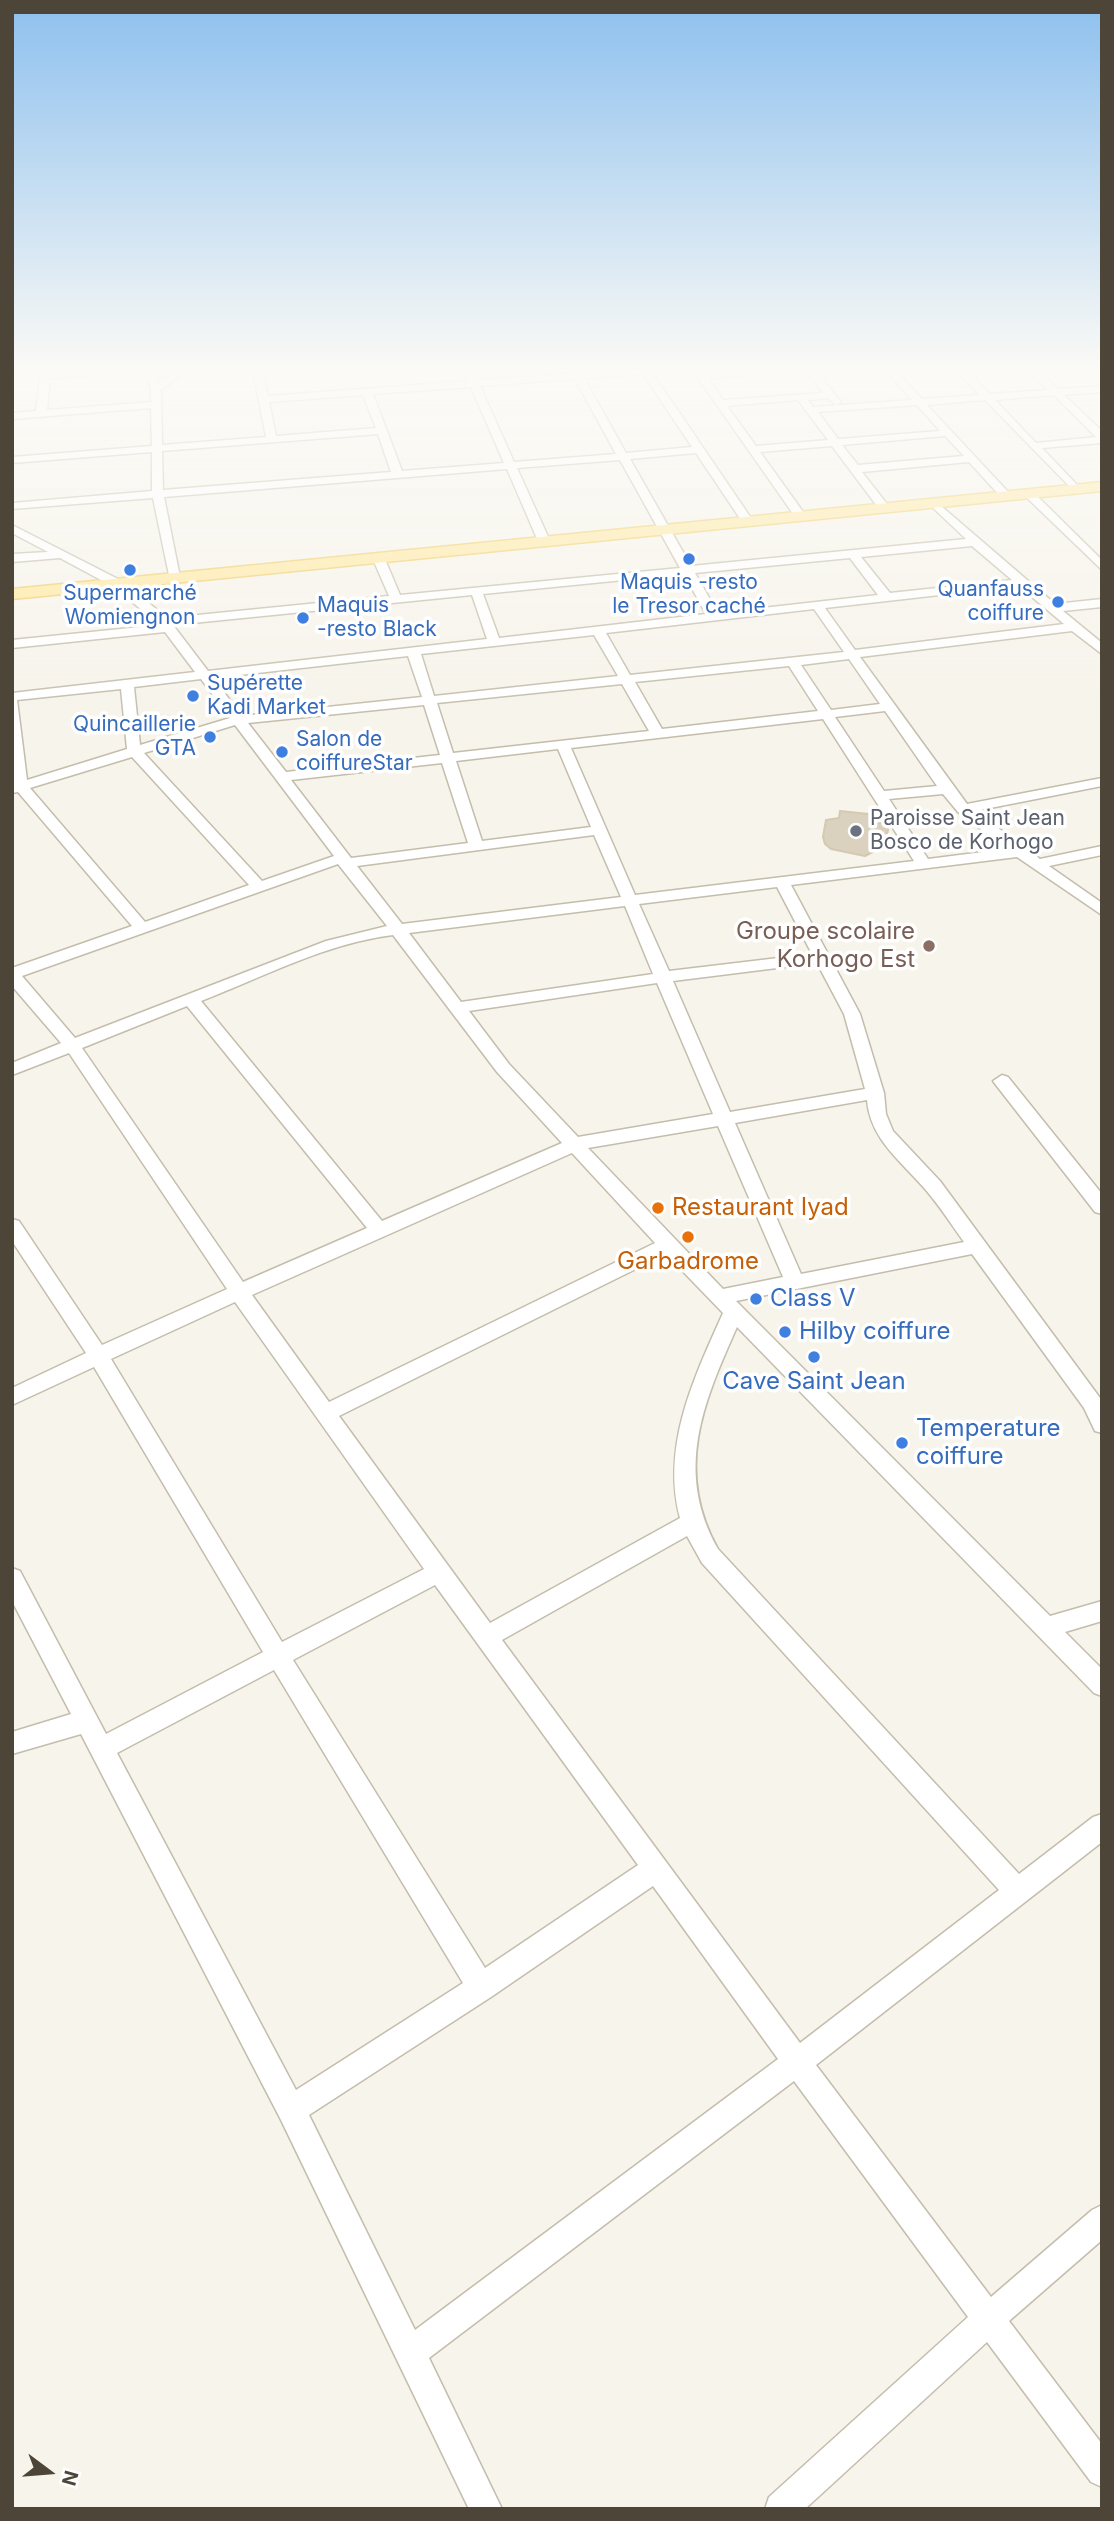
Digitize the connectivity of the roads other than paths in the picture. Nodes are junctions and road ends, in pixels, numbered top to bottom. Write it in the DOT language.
graph roads {
  1 [pos="158,489"];
  2 [pos="222,489"];
  3 [pos="521,489"];
  4 [pos="642,489"];
  5 [pos="725,489"];
  6 [pos="781,489"];
  7 [pos="870,489"];
  8 [pos="999,489"];
  9 [pos="1074,489"];
  10 [pos="1083,489"];
  11 [pos="158,494"];
  12 [pos="1028,494"];
  13 [pos="1006,496"];
  14 [pos="934,503"];
  15 [pos="12,506"];
  16 [pos="884,508"];
  17 [pos="800,516"];
  18 [pos="747,522"];
  19 [pos="12,528"];
  20 [pos="664,530"];
  21 [pos="544,541"];
  22 [pos="975,542"];
  23 [pos="64,554"];
  24 [pos="853,554"];
  25 [pos="378,557"];
  26 [pos="12,558"];
  27 [pos="1102,567"];
  28 [pos="688,572"];
  29 [pos="174,576"];
  30 [pos="1022,582"];
  31 [pos="118,584"];
  32 [pos="477,593"];
  33 [pos="12,594"];
  34 [pos="886,597"];
  35 [pos="397,601"];
  36 [pos="1102,603"];
  37 [pos="817,605"];
  38 [pos="1053,608"];
  39 [pos="715,617"];
  40 [pos="166,625"];
  41 [pos="1074,627"];
  42 [pos="598,631"];
  43 [pos="494,641"];
  44 [pos="12,644"];
  45 [pos="413,650"];
  46 [pos="1102,650"];
  47 [pos="853,654"];
  48 [pos="793,662"];
  49 [pos="203,674"];
  50 [pos="626,680"];
  51 [pos="127,683"];
  52 [pos="12,697"];
  53 [pos="430,700"];
  54 [pos="12,704"];
  55 [pos="889,707"];
  56 [pos="825,714"];
  57 [pos="238,720"];
  58 [pos="658,734"];
  59 [pos="563,745"];
  60 [pos="134,751"];
  61 [pos="447,757"];
  62 [pos="281,777"];
  63 [pos="1102,782"];
  64 [pos="17,788"];
  65 [pos="946,789"];
  66 [pos="880,796"];
  67 [pos="963,809"];
  68 [pos="600,830"];
  69 [pos="476,845"];
  70 [pos="1102,850"];
  71 [pos="1018,852"];
  72 [pos="343,861"];
  73 [pos="923,863"];
  74 [pos="1035,864"];
  75 [pos="781,880"];
  76 [pos="259,887"];
  77 [pos="632,900"];
  78 [pos="1102,910"];
  79 [pos="396,929"];
  80 [pos="143,930"];
  81 [pos="823,957"];
  82 [pos="12,974"];
  83 [pos="664,977"];
  84 [pos="190,999"];
  85 [pos="455,1008"];
  86 [pos="72,1045"];
  87 [pos="12,1069"];
  88 [pos="1002,1081"];
  89 [pos="875,1093"];
  90 [pos="725,1118"];
  91 [pos="575,1144"];
  92 [pos="1102,1207"];
  93 [pos="12,1226"];
  94 [pos="379,1230"];
  95 [pos="668,1245"];
  96 [pos="977,1246"];
  97 [pos="794,1281"];
  98 [pos="239,1292"];
  99 [pos="727,1304"];
  100 [pos="98,1355"];
  101 [pos="12,1398"];
  102 [pos="325,1414"];
  103 [pos="1102,1425"];
  104 [pos="691,1523"];
  105 [pos="439,1572"];
  106 [pos="12,1578"];
  107 [pos="1102,1611"];
  108 [pos="1045,1628"];
  109 [pos="486,1637"];
  110 [pos="279,1658"];
  111 [pos="1102,1685"];
  112 [pos="86,1721"];
  113 [pos="12,1743"];
  114 [pos="103,1748"];
  115 [pos="1102,1826"];
  116 [pos="656,1868"];
  117 [pos="1017,1891"];
  118 [pos="481,1987"];
  119 [pos="797,2062"];
  120 [pos="291,2110"];
  121 [pos="1102,2220"];
  122 [pos="990,2318"];
  123 [pos="409,2354"];
  124 [pos="1102,2471"];
  125 [pos="486,2509"];
  126 [pos="781,2509"];
  1 -- 11 [label="street"];
  2 -- 11 [label="street"];
  3 -- 21 [label="street"];
  4 -- 20 [label="street"];
  5 -- 18 [label="street"];
  6 -- 17 [label="street"];
  7 -- 16 [label="street"];
  8 -- 13 [label="street"];
  9 -- 10 [label="main road"];
  9 -- 12 [label="main road"];
  11 -- 15 [label="street"];
  11 -- 29 [label="street"];
  12 -- 13 [label="main road"];
  12 -- 27 [label="street"];
  13 -- 14 [label="main road"];
  14 -- 16 [label="main road"];
  14 -- 22 [label="street"];
  16 -- 17 [label="main road"];
  17 -- 18 [label="main road"];
  18 -- 20 [label="main road"];
  19 -- 23 [label="street"];
  20 -- 21 [label="main road"];
  20 -- 28 [label="street"];
  21 -- 25 [label="main road"];
  22 -- 24 [label="street"];
  22 -- 30 [label="street"];
  23 -- 26 [label="street"];
  23 -- 31 [label="street"];
  24 -- 28 [label="street"];
  24 -- 34 [label="street"];
  25 -- 29 [label="main road"];
  25 -- 35 [label="street"];
  28 -- 32 [label="street"];
  28 -- 39 [label="street"];
  29 -- 31 [label="main road"];
  30 -- 34 [label="street"];
  30 -- 38 [label="street"];
  31 -- 33 [label="main road"];
  31 -- 40 [label="street"];
  32 -- 35 [label="street"];
  32 -- 43 [label="street"];
  34 -- 37 [label="street"];
  35 -- 40 [label="street"];
  36 -- 38 [label="street"];
  37 -- 39 [label="street"];
  37 -- 47 [label="street"];
  38 -- 41 [label="street"];
  39 -- 42 [label="street"];
  40 -- 44 [label="street"];
  40 -- 49 [label="street"];
  41 -- 46 [label="street"];
  41 -- 47 [label="street"];
  42 -- 43 [label="street"];
  42 -- 50 [label="street"];
  43 -- 45 [label="street"];
  45 -- 49 [label="street"];
  45 -- 53 [label="street"];
  47 -- 48 [label="street"];
  47 -- 55 [label="street"];
  48 -- 50 [label="street"];
  48 -- 56 [label="street"];
  49 -- 51 [label="street"];
  49 -- 57 [label="street"];
  50 -- 53 [label="street"];
  50 -- 58 [label="street"];
  51 -- 52 [label="street"];
  51 -- 60 [label="street"];
  53 -- 57 [label="street"];
  53 -- 61 [label="street"];
  54 -- 64 [label="street"];
  55 -- 56 [label="street"];
  55 -- 65 [label="street"];
  56 -- 58 [label="street"];
  56 -- 66 [label="street"];
  57 -- 60 [label="street"];
  57 -- 62 [label="street"];
  58 -- 59 [label="street"];
  59 -- 61 [label="street"];
  59 -- 68 [label="street"];
  60 -- 64 [label="street"];
  60 -- 76 [label="street"];
  61 -- 62 [label="street"];
  61 -- 69 [label="street"];
  62 -- 72 [label="street"];
  63 -- 67 [label="street"];
  64 -- 80 [label="street"];
  65 -- 66 [label="street"];
  65 -- 67 [label="street"];
  66 -- 73 [label="street"];
  67 -- 71 [label="street"];
  68 -- 69 [label="street"];
  68 -- 77 [label="street"];
  69 -- 72 [label="street"];
  70 -- 74 [label="street"];
  71 -- 73 [label="street"];
  71 -- 74 [label="street"];
  72 -- 76 [label="street"];
  72 -- 79 [label="street"];
  73 -- 75 [label="street"];
  74 -- 78 [label="street"];
  75 -- 77 [label="street"];
  75 -- 81 [label="street"];
  76 -- 80 [label="street"];
  77 -- 79 [label="street"];
  77 -- 83 [label="street"];
  79 -- 84 [label="street"];
  79 -- 85 [label="street"];
  80 -- 82 [label="street"];
  81 -- 83 [label="street"];
  81 -- 89 [label="street"];
  82 -- 86 [label="street"];
  83 -- 85 [label="street"];
  83 -- 90 [label="street"];
  84 -- 86 [label="street"];
  84 -- 94 [label="street"];
  85 -- 91 [label="street"];
  86 -- 87 [label="street"];
  86 -- 98 [label="street"];
  88 -- 92 [label="street"];
  89 -- 90 [label="street"];
  89 -- 96 [label="street"];
  90 -- 91 [label="street"];
  90 -- 97 [label="street"];
  91 -- 94 [label="street"];
  91 -- 95 [label="street"];
  93 -- 100 [label="street"];
  94 -- 98 [label="street"];
  95 -- 99 [label="street"];
  95 -- 102 [label="street"];
  96 -- 97 [label="street"];
  96 -- 103 [label="street"];
  97 -- 99 [label="street"];
  98 -- 100 [label="street"];
  98 -- 102 [label="street"];
  99 -- 104 [label="street"];
  99 -- 108 [label="street"];
  100 -- 101 [label="street"];
  100 -- 110 [label="street"];
  102 -- 105 [label="street"];
  104 -- 109 [label="street"];
  104 -- 117 [label="street"];
  105 -- 109 [label="street"];
  105 -- 110 [label="street"];
  106 -- 112 [label="street"];
  107 -- 108 [label="street"];
  108 -- 111 [label="street"];
  109 -- 116 [label="street"];
  110 -- 114 [label="street"];
  110 -- 118 [label="street"];
  112 -- 113 [label="street"];
  112 -- 114 [label="street"];
  114 -- 120 [label="street"];
  115 -- 117 [label="street"];
  116 -- 118 [label="street"];
  116 -- 119 [label="street"];
  117 -- 119 [label="street"];
  118 -- 120 [label="street"];
  119 -- 122 [label="street"];
  119 -- 123 [label="street"];
  120 -- 123 [label="street"];
  121 -- 122 [label="street"];
  122 -- 124 [label="street"];
  122 -- 126 [label="street"];
  123 -- 125 [label="street"];
}
